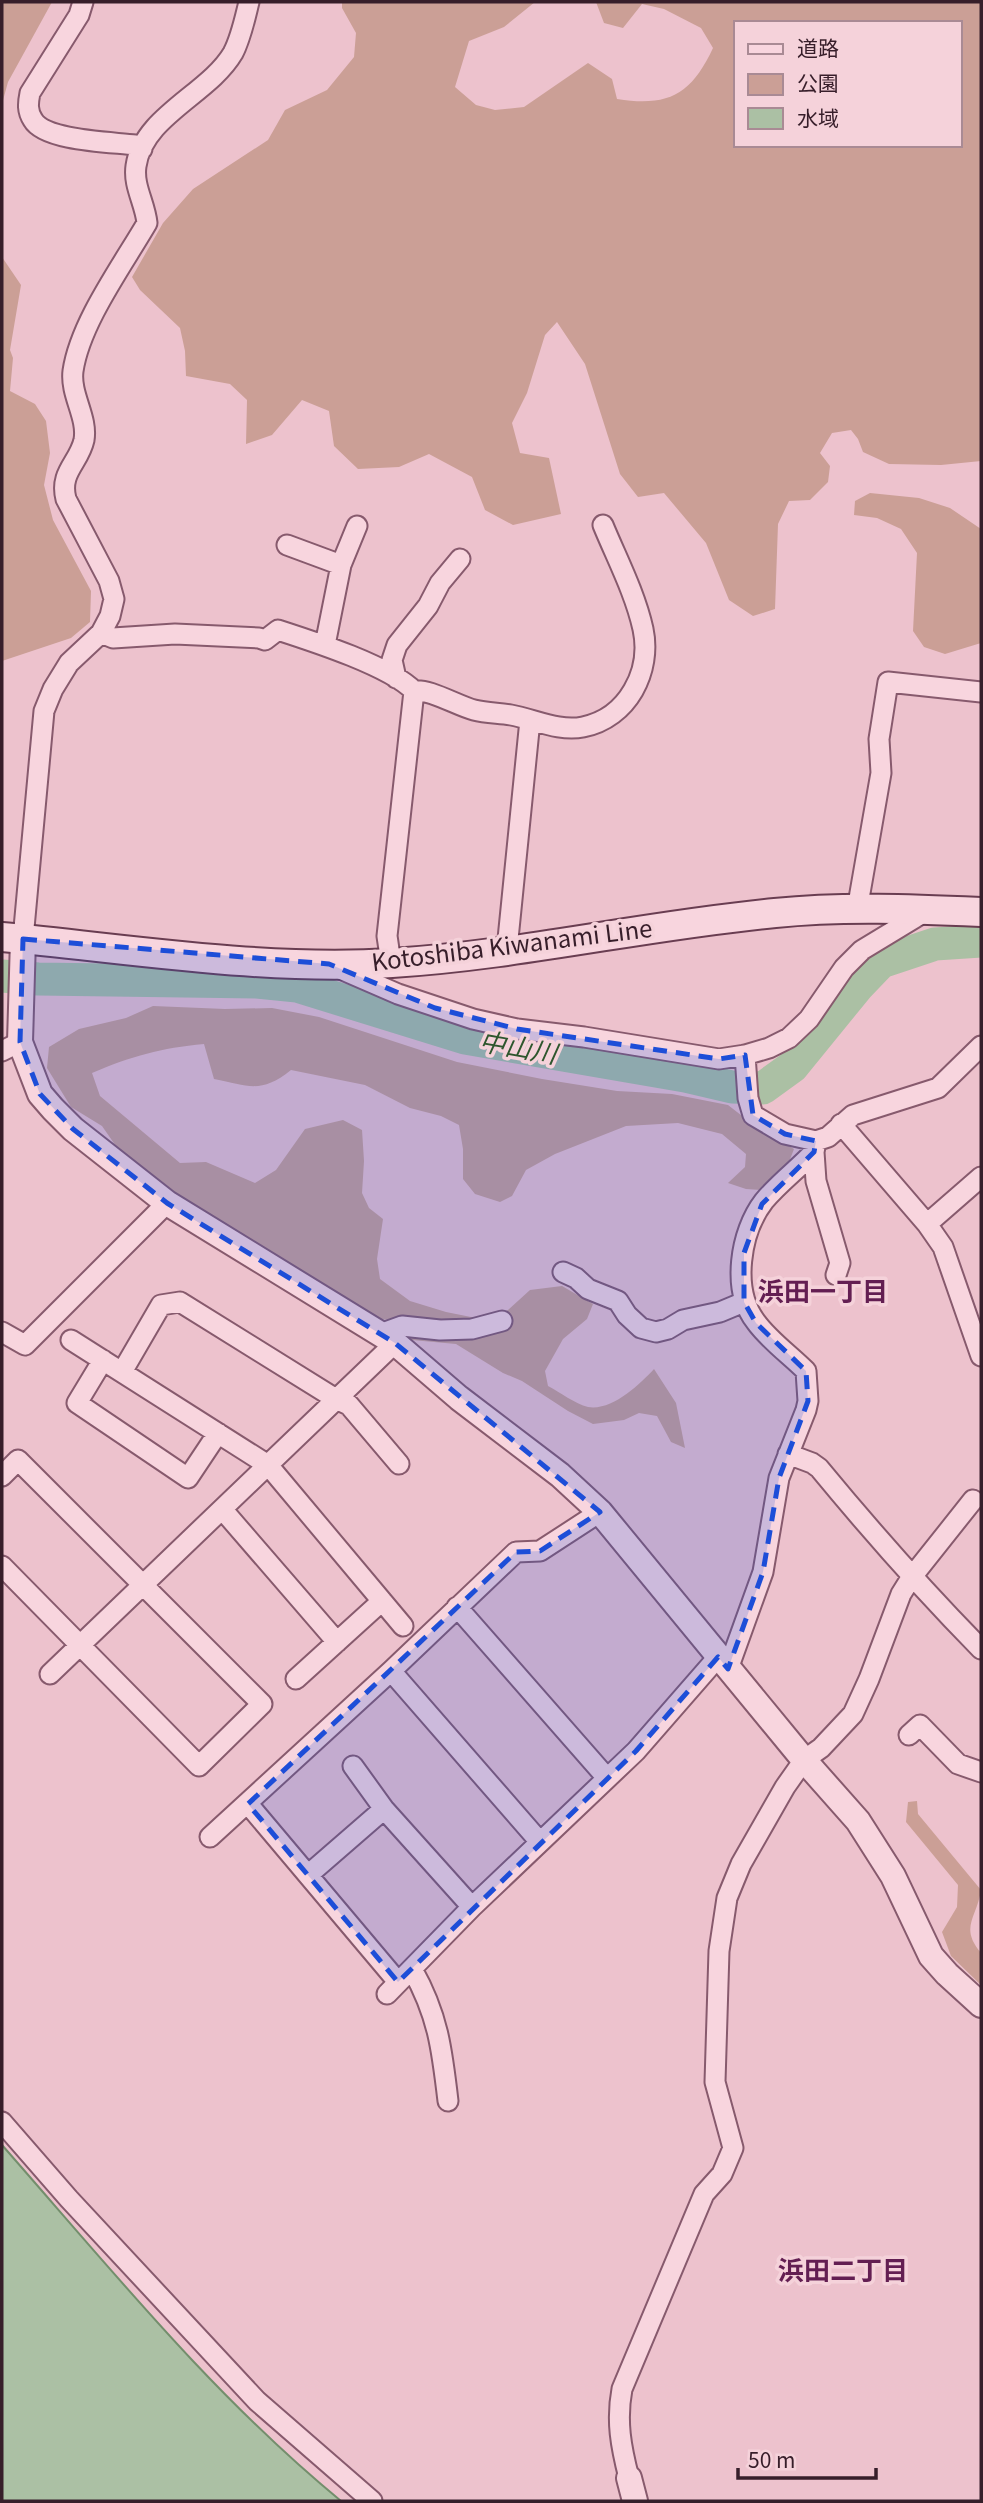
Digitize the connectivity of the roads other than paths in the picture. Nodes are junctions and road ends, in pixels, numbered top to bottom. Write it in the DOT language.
graph roads {
  1 [pos="83,2"];
  2 [pos="249,2"];
  3 [pos="142,149"];
  4 [pos="603,525"];
  5 [pos="357,526"];
  6 [pos="287,545"];
  7 [pos="460,559"];
  8 [pos="341,565"];
  9 [pos="101,633"];
  10 [pos="325,645"];
  11 [pos="396,678"];
  12 [pos="414,691"];
  13 [pos="981,692"];
  14 [pos="530,720"];
  15 [pos="857,909"];
  16 [pos="929,909"];
  17 [pos="981,912"];
  18 [pos="16,947"];
  19 [pos="507,949"];
  20 [pos="391,963"];
  21 [pos="329,964"];
  22 [pos="981,1045"];
  23 [pos="11,1046"];
  24 [pos="746,1064"];
  25 [pos="841,1124"];
  26 [pos="815,1147"];
  27 [pos="981,1177"];
  28 [pos="167,1203"];
  29 [pos="927,1224"];
  30 [pos="563,1272"];
  31 [pos="836,1275"];
  32 [pos="744,1302"];
  33 [pos="502,1321"];
  34 [pos="976,1326"];
  35 [pos="2,1332"];
  36 [pos="387,1338"];
  37 [pos="71,1340"];
  38 [pos="981,1356"];
  39 [pos="103,1360"];
  40 [pos="122,1372"];
  41 [pos="336,1399"];
  42 [pos="218,1433"];
  43 [pos="788,1454"];
  44 [pos="399,1464"];
  45 [pos="268,1465"];
  46 [pos="2,1476"];
  47 [pos="973,1500"];
  48 [pos="222,1509"];
  49 [pos="600,1512"];
  50 [pos="2,1566"];
  51 [pos="911,1577"];
  52 [pos="144,1584"];
  53 [pos="382,1601"];
  54 [pos="457,1607"];
  55 [pos="403,1626"];
  56 [pos="337,1642"];
  57 [pos="80,1645"];
  58 [pos="981,1649"];
  59 [pos="723,1663"];
  60 [pos="391,1671"];
  61 [pos="50,1674"];
  62 [pos="296,1679"];
  63 [pos="909,1735"];
  64 [pos="804,1760"];
  65 [pos="353,1766"];
  66 [pos="981,1772"];
  67 [pos="607,1778"];
  68 [pos="248,1804"];
  69 [pos="384,1808"];
  70 [pos="210,1838"];
  71 [pos="540,1842"];
  72 [pos="308,1875"];
  73 [pos="472,1907"];
  74 [pos="399,1982"];
  75 [pos="981,2005"];
  76 [pos="448,2101"];
  77 [pos="2,2122"];
  78 [pos="632,2489"];
  79 [pos="372,2501"];
  1 -- 3 [label="street"];
  2 -- 3 [label="street"];
  3 -- 9 [label="street"];
  4 -- 14 [label="street"];
  5 -- 8 [label="street"];
  6 -- 8 [label="street"];
  7 -- 11 [label="street"];
  8 -- 10 [label="street"];
  9 -- 10 [label="street"];
  9 -- 18 [label="street"];
  10 -- 11 [label="street"];
  11 -- 12 [label="street"];
  12 -- 14 [label="street"];
  12 -- 20 [label="street"];
  13 -- 15 [label="street"];
  14 -- 19 [label="street"];
  15 -- 16 [label="main road, Kotoshiba Kiwanami Line"];
  15 -- 19 [label="main road, Kotoshiba Kiwanami Line"];
  16 -- 17 [label="main road, Kotoshiba Kiwanami Line"];
  16 -- 24 [label="street"];
  18 -- 21 [label="main road, Kotoshiba Kiwanami Line"];
  18 -- 23 [label="street"];
  19 -- 20 [label="main road, Kotoshiba Kiwanami Line"];
  20 -- 21 [label="main road, Kotoshiba Kiwanami Line"];
  21 -- 24 [label="street"];
  22 -- 25 [label="street"];
  23 -- 28 [label="street"];
  24 -- 26 [label="street"];
  25 -- 26 [label="street"];
  25 -- 29 [label="street"];
  26 -- 31 [label="street"];
  26 -- 32 [label="street"];
  27 -- 29 [label="street"];
  28 -- 35 [label="street"];
  28 -- 36 [label="street"];
  29 -- 34 [label="street"];
  30 -- 32 [label="street"];
  32 -- 43 [label="street"];
  33 -- 36 [label="street"];
  34 -- 38 [label="street"];
  36 -- 41 [label="street"];
  36 -- 49 [label="street"];
  37 -- 39 [label="street"];
  39 -- 40 [label="street"];
  39 -- 42 [label="street"];
  40 -- 41 [label="street"];
  40 -- 42 [label="street"];
  41 -- 44 [label="street"];
  41 -- 45 [label="street"];
  42 -- 45 [label="street"];
  43 -- 51 [label="street"];
  43 -- 59 [label="street"];
  45 -- 48 [label="street"];
  45 -- 53 [label="street"];
  46 -- 52 [label="street"];
  47 -- 51 [label="street"];
  48 -- 52 [label="street"];
  48 -- 56 [label="street"];
  49 -- 54 [label="street"];
  49 -- 59 [label="street"];
  50 -- 57 [label="street"];
  51 -- 58 [label="street"];
  51 -- 64 [label="street"];
  52 -- 57 [label="street"];
  52 -- 57 [label="street"];
  53 -- 55 [label="street"];
  53 -- 56 [label="street"];
  54 -- 60 [label="street"];
  54 -- 67 [label="street"];
  56 -- 62 [label="street"];
  57 -- 61 [label="street"];
  59 -- 64 [label="street"];
  59 -- 67 [label="street"];
  60 -- 68 [label="street"];
  60 -- 71 [label="street"];
  63 -- 66 [label="street"];
  64 -- 75 [label="street"];
  64 -- 78 [label="street"];
  65 -- 69 [label="street"];
  67 -- 71 [label="street"];
  68 -- 70 [label="street"];
  68 -- 72 [label="street"];
  69 -- 72 [label="street"];
  69 -- 73 [label="street"];
  71 -- 73 [label="street"];
  72 -- 74 [label="street"];
  73 -- 74 [label="street"];
  74 -- 76 [label="street"];
  77 -- 79 [label="street"];
}
